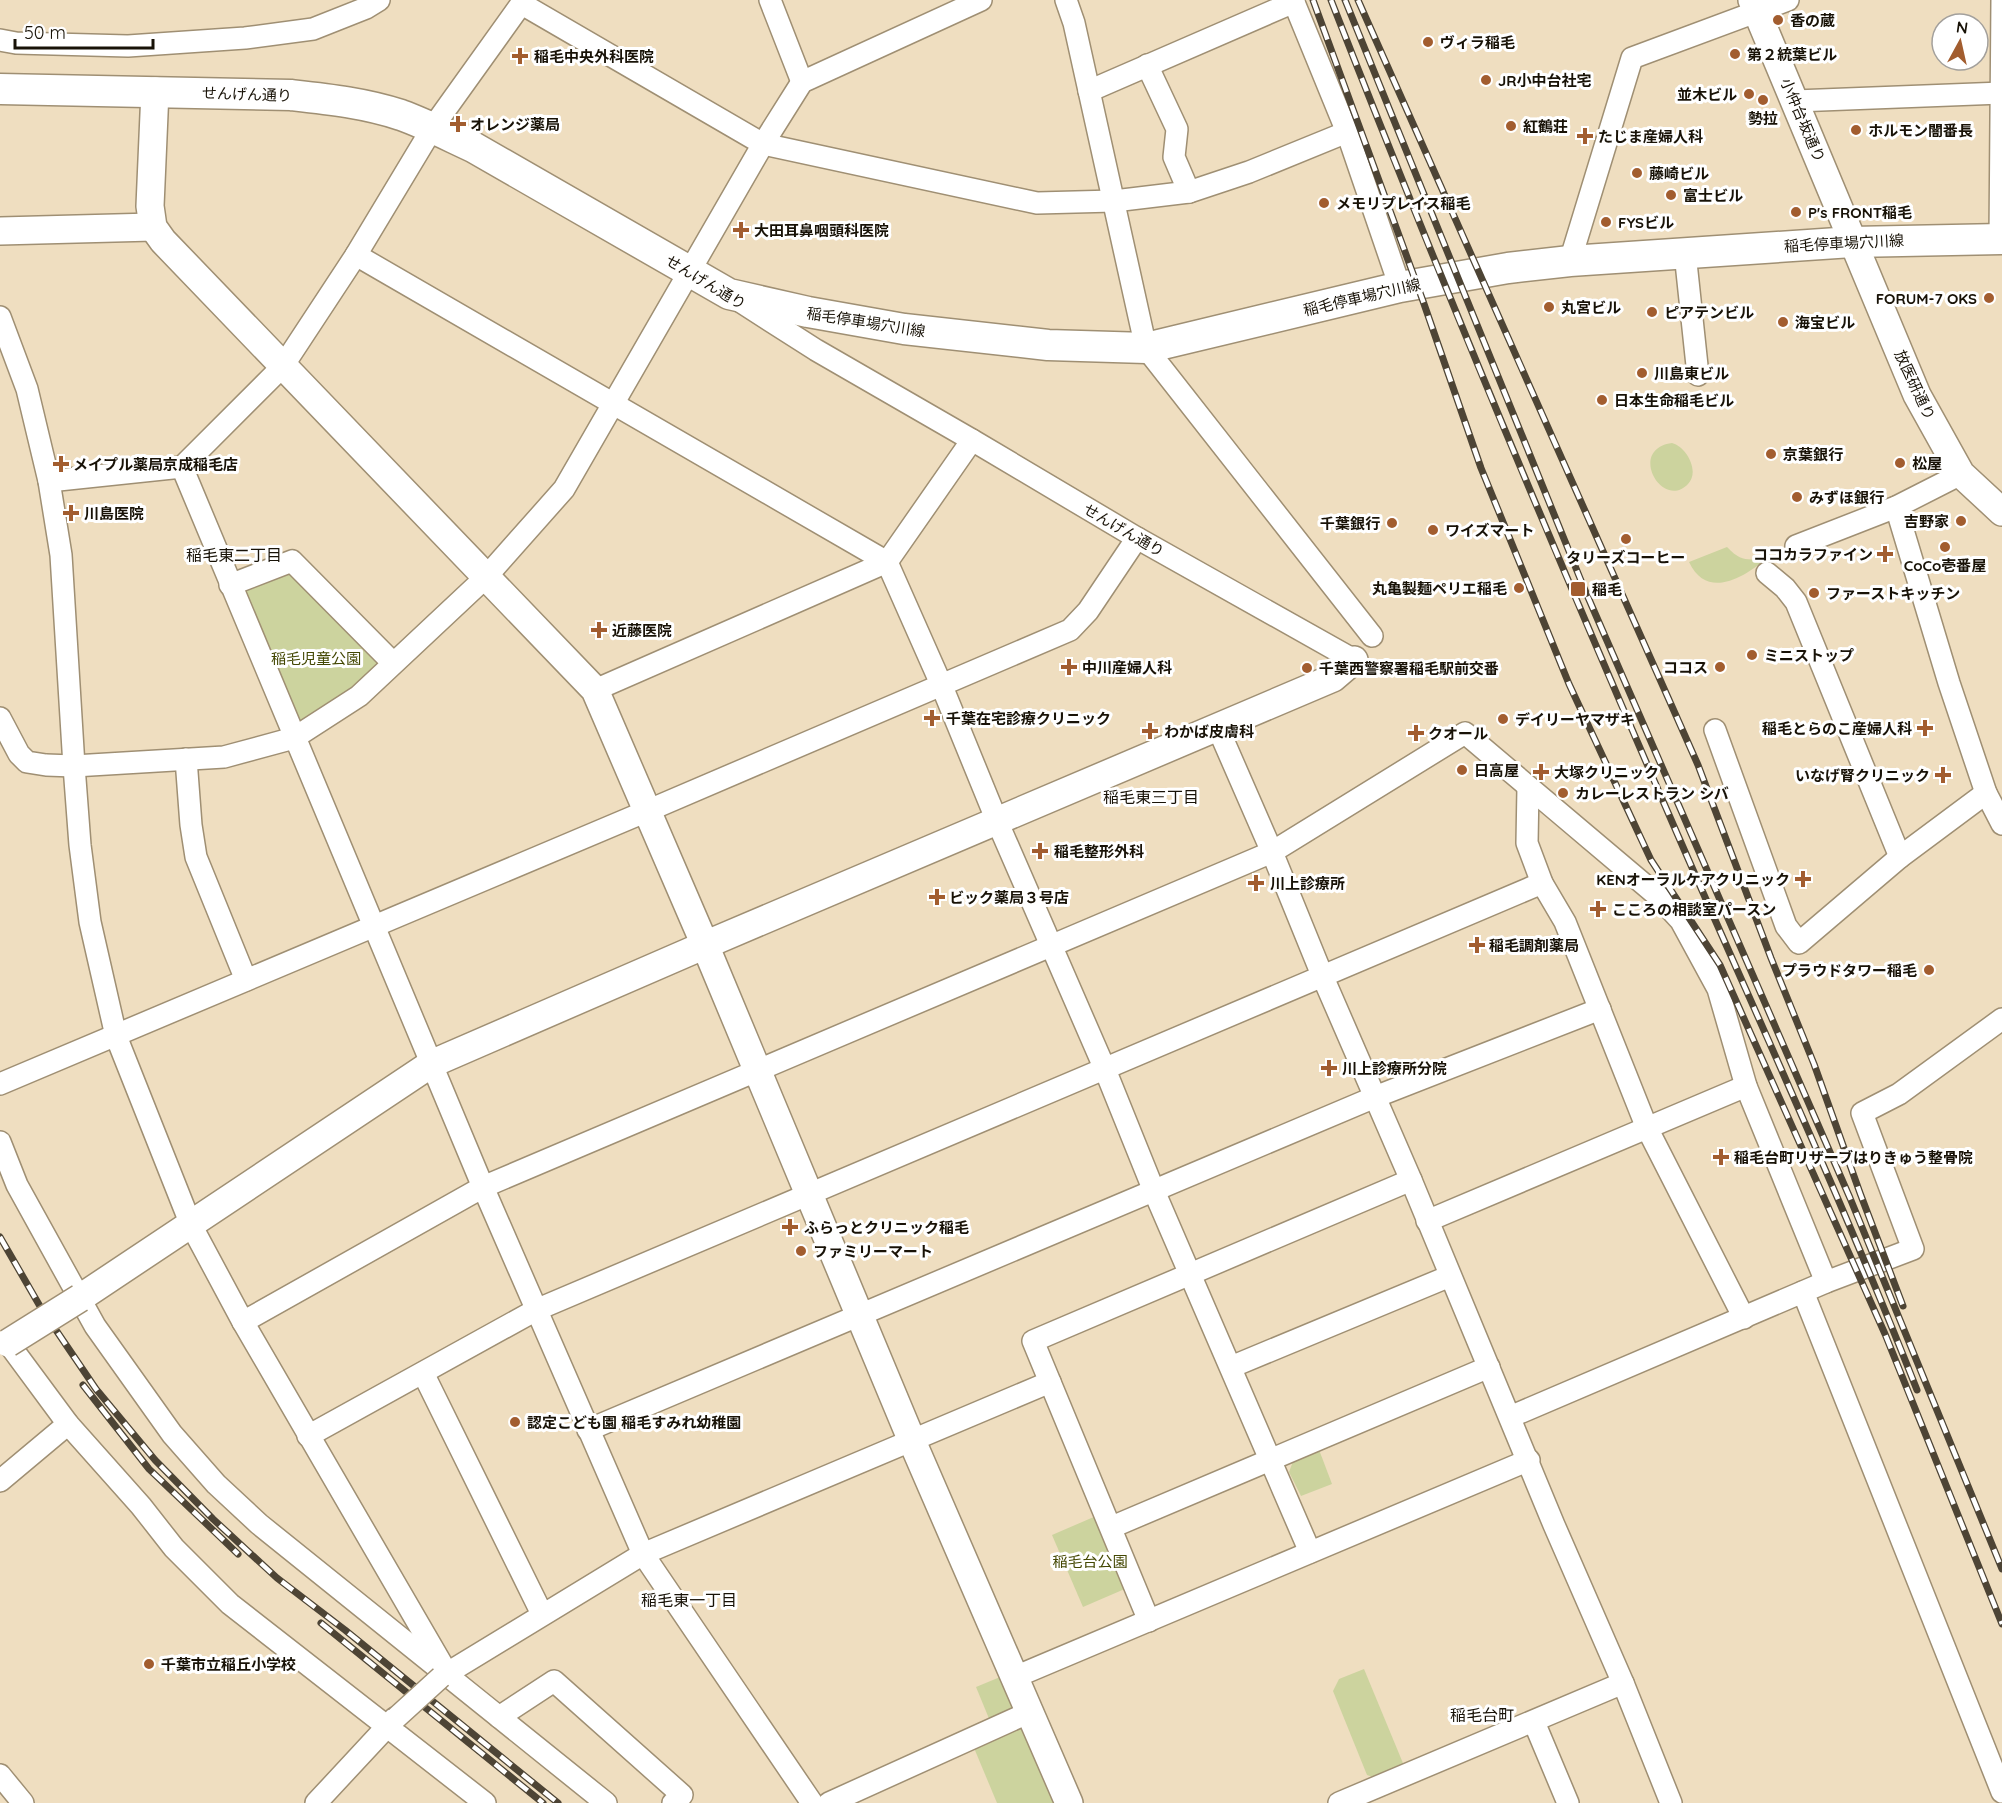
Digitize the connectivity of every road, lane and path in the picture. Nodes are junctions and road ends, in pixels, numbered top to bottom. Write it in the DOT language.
graph roads {
  1 [pos="379,0"];
  2 [pos="770,0"];
  3 [pos="981,0"];
  4 [pos="1066,0"];
  5 [pos="1788,0"];
  6 [pos="2002,0"];
  7 [pos="1293,1"];
  8 [pos="519,4"];
  9 [pos="1755,6"];
  10 [pos="0,40"];
  11 [pos="1147,65"];
  12 [pos="802,82"];
  13 [pos="0,88"];
  14 [pos="155,91"];
  15 [pos="1089,91"];
  16 [pos="2002,93"];
  17 [pos="1795,101"];
  18 [pos="433,127"];
  19 [pos="1347,132"];
  20 [pos="763,144"];
  21 [pos="1189,192"];
  22 [pos="1114,201"];
  23 [pos="153,228"];
  24 [pos="0,231"];
  25 [pos="2001,239"];
  26 [pos="1852,242"];
  27 [pos="1685,253"];
  28 [pos="356,255"];
  29 [pos="1570,261"];
  30 [pos="690,272"];
  31 [pos="1400,287"];
  32 [pos="729,294"];
  33 [pos="0,317"];
  34 [pos="1146,348"];
  35 [pos="283,366"];
  36 [pos="1698,375"];
  37 [pos="614,404"];
  38 [pos="972,440"];
  39 [pos="182,467"];
  40 [pos="1961,474"];
  41 [pos="49,481"];
  42 [pos="1997,499"];
  43 [pos="1896,507"];
  44 [pos="1137,538"];
  45 [pos="1796,546"];
  46 [pos="887,562"];
  47 [pos="1767,573"];
  48 [pos="486,577"];
  49 [pos="230,585"];
  50 [pos="1372,636"];
  51 [pos="1354,660"];
  52 [pos="393,663"];
  53 [pos="941,684"];
  54 [pos="595,690"];
  55 [pos="0,718"];
  56 [pos="1217,726"];
  57 [pos="1715,730"];
  58 [pos="294,738"];
  59 [pos="186,759"];
  60 [pos="74,766"];
  61 [pos="1528,787"];
  62 [pos="1986,793"];
  63 [pos="647,812"];
  64 [pos="998,821"];
  65 [pos="2002,824"];
  66 [pos="1272,852"];
  67 [pos="1900,857"];
  68 [pos="1542,882"];
  69 [pos="374,926"];
  70 [pos="705,945"];
  71 [pos="1051,945"];
  72 [pos="1322,975"];
  73 [pos="246,980"];
  74 [pos="1600,1009"];
  75 [pos="2002,1019"];
  76 [pos="116,1036"];
  77 [pos="431,1064"];
  78 [pos="1104,1067"];
  79 [pos="756,1070"];
  80 [pos="0,1084"];
  81 [pos="1746,1086"];
  82 [pos="1375,1097"];
  83 [pos="1647,1128"];
  84 [pos="0,1142"];
  85 [pos="1411,1180"];
  86 [pos="483,1187"];
  87 [pos="1154,1191"];
  88 [pos="809,1193"];
  89 [pos="1427,1221"];
  90 [pos="191,1225"];
  91 [pos="1190,1274"];
  92 [pos="1450,1276"];
  93 [pos="1826,1282"];
  94 [pos="1803,1292"];
  95 [pos="80,1298"];
  96 [pos="536,1310"];
  97 [pos="860,1316"];
  98 [pos="1744,1318"];
  99 [pos="243,1322"];
  100 [pos="4,1346"];
  101 [pos="1232,1367"];
  102 [pos="1489,1367"];
  103 [pos="423,1373"];
  104 [pos="1050,1382"];
  105 [pos="1510,1417"];
  106 [pos="68,1424"];
  107 [pos="588,1430"];
  108 [pos="308,1436"];
  109 [pos="912,1441"];
  110 [pos="1269,1460"];
  111 [pos="1529,1460"];
  112 [pos="0,1481"];
  113 [pos="1112,1527"];
  114 [pos="1310,1552"];
  115 [pos="643,1554"];
  116 [pos="542,1614"];
  117 [pos="1149,1621"];
  118 [pos="444,1675"];
  119 [pos="1015,1677"];
  120 [pos="1623,1683"];
  121 [pos="1030,1713"];
  122 [pos="499,1718"];
  123 [pos="391,1722"];
  124 [pos="1534,1722"];
  125 [pos="0,1776"];
  126 [pos="2002,1792"];
  127 [pos="23,1803"];
  128 [pos="316,1803"];
  129 [pos="485,1803"];
  130 [pos="606,1803"];
  131 [pos="673,1803"];
  132 [pos="812,1803"];
  133 [pos="829,1803"];
  134 [pos="1069,1803"];
  135 [pos="1339,1803"];
  136 [pos="1568,1803"];
  137 [pos="1671,1803"];
  1 -- 10 [label="street"];
  2 -- 12 [label="street"];
  3 -- 12 [label="street"];
  4 -- 15 [label="street"];
  5 -- 9 [label="street"];
  6 -- 16 [label="street"];
  7 -- 11 [label="street"];
  7 -- 19 [label="street"];
  8 -- 18 [label="street"];
  8 -- 20 [label="street"];
  9 -- 17 [label="street, 小仲台坂通り"];
  9 -- 29 [label="street"];
  11 -- 15 [label="street"];
  11 -- 21 [label="street"];
  12 -- 20 [label="street"];
  13 -- 14 [label="main road, せんげん通り"];
  14 -- 18 [label="main road, せんげん通り"];
  14 -- 23 [label="street"];
  15 -- 22 [label="street"];
  16 -- 17 [label="street"];
  16 -- 25 [label="street"];
  17 -- 26 [label="street, 小仲台坂通り"];
  18 -- 28 [label="street"];
  18 -- 30 [label="main road, せんげん通り"];
  19 -- 21 [label="street"];
  19 -- 31 [label="street"];
  20 -- 22 [label="street"];
  20 -- 30 [label="street"];
  21 -- 22 [label="street"];
  22 -- 34 [label="street"];
  23 -- 24 [label="street"];
  23 -- 35 [label="street"];
  25 -- 26 [label="main road, 稲毛停車場穴川線"];
  26 -- 27 [label="main road, 稲毛停車場穴川線"];
  26 -- 40 [label="street, 放医研通り"];
  27 -- 29 [label="main road, 稲毛停車場穴川線"];
  27 -- 36 [label="street"];
  28 -- 35 [label="street"];
  28 -- 37 [label="street"];
  29 -- 31 [label="main road, 稲毛停車場穴川線"];
  30 -- 32 [label="main road, せんげん通り"];
  30 -- 37 [label="street"];
  31 -- 34 [label="main road, 稲毛停車場穴川線"];
  32 -- 34 [label="main road, 稲毛停車場穴川線"];
  32 -- 38 [label="street, せんげん通り"];
  33 -- 41 [label="street"];
  34 -- 50 [label="street"];
  35 -- 39 [label="street"];
  35 -- 48 [label="street"];
  37 -- 46 [label="street"];
  37 -- 48 [label="street"];
  38 -- 44 [label="street, せんげん通り"];
  38 -- 46 [label="street"];
  39 -- 41 [label="street"];
  39 -- 49 [label="street"];
  40 -- 42 [label="street, 放医研通り"];
  40 -- 43 [label="street"];
  41 -- 60 [label="street"];
  43 -- 45 [label="street"];
  43 -- 62 [label="street"];
  44 -- 51 [label="street, せんげん通り"];
  44 -- 53 [label="street"];
  46 -- 53 [label="street"];
  46 -- 54 [label="street"];
  47 -- 67 [label="street"];
  48 -- 52 [label="street"];
  48 -- 54 [label="street"];
  49 -- 52 [label="street"];
  49 -- 58 [label="street"];
  51 -- 56 [label="street"];
  52 -- 58 [label="street"];
  53 -- 63 [label="street"];
  53 -- 64 [label="street"];
  54 -- 63 [label="street"];
  55 -- 60 [label="street"];
  56 -- 64 [label="street"];
  56 -- 66 [label="street"];
  57 -- 67 [label="street"];
  58 -- 59 [label="street"];
  58 -- 69 [label="street"];
  59 -- 60 [label="street"];
  59 -- 73 [label="street"];
  60 -- 76 [label="street"];
  61 -- 66 [label="street"];
  61 -- 68 [label="street"];
  61 -- 81 [label="street"];
  62 -- 65 [label="street"];
  62 -- 67 [label="street"];
  63 -- 69 [label="street"];
  63 -- 70 [label="street"];
  64 -- 70 [label="street"];
  64 -- 71 [label="street"];
  66 -- 71 [label="street"];
  66 -- 72 [label="street"];
  68 -- 72 [label="street"];
  68 -- 74 [label="street"];
  69 -- 73 [label="street"];
  69 -- 77 [label="street"];
  70 -- 77 [label="street"];
  70 -- 79 [label="street"];
  71 -- 78 [label="street"];
  71 -- 79 [label="street"];
  72 -- 78 [label="street"];
  72 -- 82 [label="street"];
  73 -- 76 [label="street"];
  74 -- 82 [label="street"];
  74 -- 83 [label="street"];
  75 -- 93 [label="street"];
  76 -- 80 [label="street"];
  76 -- 90 [label="street"];
  77 -- 86 [label="street"];
  77 -- 90 [label="street"];
  78 -- 87 [label="street"];
  78 -- 88 [label="street"];
  79 -- 86 [label="street"];
  79 -- 88 [label="street"];
  81 -- 83 [label="street"];
  81 -- 93 [label="street"];
  82 -- 85 [label="street"];
  82 -- 87 [label="street"];
  83 -- 89 [label="street"];
  83 -- 98 [label="street"];
  84 -- 95 [label="street"];
  85 -- 89 [label="street"];
  85 -- 91 [label="street"];
  86 -- 96 [label="street"];
  86 -- 99 [label="street"];
  87 -- 91 [label="street"];
  87 -- 97 [label="street"];
  88 -- 96 [label="street"];
  88 -- 97 [label="street"];
  89 -- 92 [label="street"];
  90 -- 95 [label="street"];
  90 -- 99 [label="street"];
  91 -- 101 [label="street"];
  91 -- 104 [label="street"];
  92 -- 101 [label="street"];
  92 -- 102 [label="street"];
  93 -- 94 [label="street"];
  94 -- 98 [label="street"];
  94 -- 126 [label="street"];
  95 -- 100 [label="street, bridge"];
  95 -- 118 [label="street"];
  96 -- 103 [label="street"];
  96 -- 107 [label="street"];
  97 -- 107 [label="street"];
  97 -- 109 [label="street"];
  98 -- 105 [label="street"];
  99 -- 108 [label="street"];
  100 -- 106 [label="street"];
  101 -- 110 [label="street"];
  102 -- 105 [label="street"];
  102 -- 110 [label="street"];
  103 -- 108 [label="street"];
  103 -- 116 [label="street"];
  104 -- 109 [label="street"];
  104 -- 113 [label="street"];
  105 -- 111 [label="street"];
  106 -- 112 [label="street"];
  106 -- 123 [label="street"];
  107 -- 115 [label="street"];
  108 -- 118 [label="street"];
  109 -- 115 [label="street"];
  109 -- 119 [label="street"];
  110 -- 113 [label="street"];
  110 -- 114 [label="street"];
  111 -- 114 [label="street"];
  111 -- 120 [label="street"];
  113 -- 117 [label="street"];
  114 -- 117 [label="street"];
  115 -- 116 [label="street"];
  115 -- 132 [label="street"];
  116 -- 118 [label="street"];
  117 -- 119 [label="street"];
  118 -- 122 [label="street"];
  118 -- 123 [label="street, bridge"];
  119 -- 121 [label="street"];
  120 -- 124 [label="street"];
  120 -- 137 [label="street"];
  121 -- 133 [label="street"];
  121 -- 134 [label="street"];
  122 -- 130 [label="street"];
  122 -- 131 [label="street"];
  123 -- 128 [label="street"];
  123 -- 129 [label="street"];
  124 -- 135 [label="street"];
  124 -- 136 [label="street"];
  125 -- 127 [label="street"];
}
